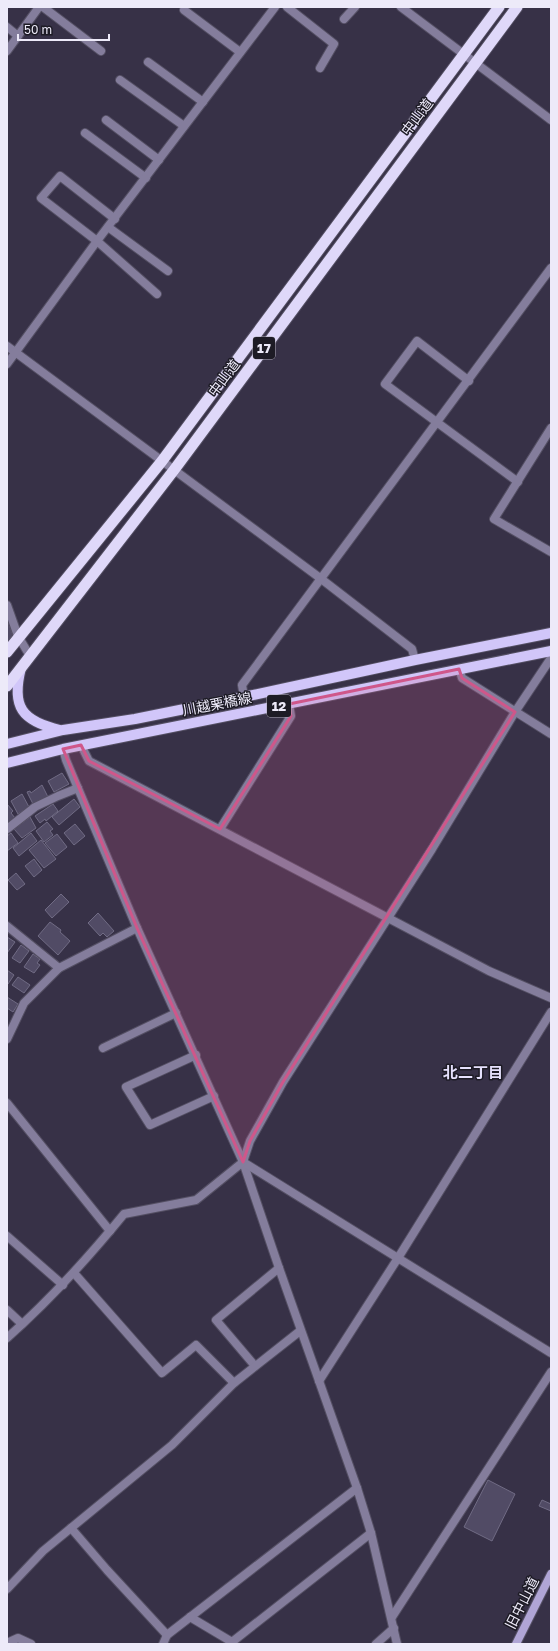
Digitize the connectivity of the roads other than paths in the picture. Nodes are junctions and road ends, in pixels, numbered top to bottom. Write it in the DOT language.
graph roads {
  1 [pos="40,7"];
  2 [pos="43,7"];
  3 [pos="274,7"];
  4 [pos="287,7"];
  5 [pos="355,7"];
  6 [pos="400,7"];
  7 [pos="499,7"];
  8 [pos="517,7"];
  9 [pos="184,10"];
  10 [pos="344,19"];
  11 [pos="7,27"];
  12 [pos="18,36"];
  13 [pos="7,51"];
  14 [pos="101,51"];
  15 [pos="240,52"];
  16 [pos="464,55"];
  17 [pos="148,62"];
  18 [pos="475,64"];
  19 [pos="320,68"];
  20 [pos="120,80"];
  21 [pos="203,102"];
  22 [pos="106,120"];
  23 [pos="551,120"];
  24 [pos="184,126"];
  25 [pos="85,133"];
  26 [pos="159,160"];
  27 [pos="146,178"];
  28 [pos="115,219"];
  29 [pos="108,227"];
  30 [pos="97,241"];
  31 [pos="551,268"];
  32 [pos="168,271"];
  33 [pos="156,294"];
  34 [pos="7,346"];
  35 [pos="15,352"];
  36 [pos="7,364"];
  37 [pos="469,381"];
  38 [pos="437,423"];
  39 [pos="551,428"];
  40 [pos="162,461"];
  41 [pos="174,470"];
  42 [pos="518,482"];
  43 [pos="551,552"];
  44 [pos="320,578"];
  45 [pos="7,605"];
  46 [pos="551,633"];
  47 [pos="18,636"];
  48 [pos="551,651"];
  49 [pos="7,652"];
  50 [pos="30,656"];
  51 [pos="551,658"];
  52 [pos="415,660"];
  53 [pos="22,666"];
  54 [pos="460,669"];
  55 [pos="7,686"];
  56 [pos="244,697"];
  57 [pos="289,704"];
  58 [pos="515,712"];
  59 [pos="63,730"];
  60 [pos="551,734"];
  61 [pos="7,744"];
  62 [pos="81,745"];
  63 [pos="63,749"];
  64 [pos="7,763"];
  65 [pos="78,788"];
  66 [pos="7,829"];
  67 [pos="220,829"];
  68 [pos="388,916"];
  69 [pos="7,926"];
  70 [pos="137,928"];
  71 [pos="59,968"];
  72 [pos="551,998"];
  73 [pos="551,1012"];
  74 [pos="176,1013"];
  75 [pos="7,1039"];
  76 [pos="102,1048"];
  77 [pos="196,1055"];
  78 [pos="214,1096"];
  79 [pos="7,1103"];
  80 [pos="243,1162"];
  81 [pos="110,1231"];
  82 [pos="7,1236"];
  83 [pos="398,1258"];
  84 [pos="278,1268"];
  85 [pos="74,1273"];
  86 [pos="63,1285"];
  87 [pos="7,1310"];
  88 [pos="22,1324"];
  89 [pos="300,1331"];
  90 [pos="7,1338"];
  91 [pos="551,1353"];
  92 [pos="255,1366"];
  93 [pos="551,1372"];
  94 [pos="319,1381"];
  95 [pos="234,1383"];
  96 [pos="357,1488"];
  97 [pos="71,1528"];
  98 [pos="371,1533"];
  99 [pos="551,1574"];
  100 [pos="7,1589"];
  101 [pos="190,1617"];
  102 [pos="392,1617"];
  103 [pos="394,1628"];
  104 [pos="167,1634"];
  105 [pos="7,1643"];
  106 [pos="31,1644"];
  107 [pos="163,1644"];
  108 [pos="376,1644"];
  109 [pos="397,1644"];
  110 [pos="516,1644"];
  1 -- 12 [label="street"];
  2 -- 14 [label="street"];
  3 -- 15 [label="street"];
  4 -- 19 [label="street"];
  5 -- 10 [label="street"];
  6 -- 16 [label="street"];
  7 -- 16 [label="highway, 中山道 / 17"];
  8 -- 18 [label="highway, 中山道 / 17"];
  9 -- 15 [label="street"];
  11 -- 12 [label="street"];
  12 -- 13 [label="street"];
  15 -- 21 [label="street"];
  16 -- 18 [label="street"];
  16 -- 40 [label="highway, 中山道 / 17"];
  17 -- 21 [label="street"];
  18 -- 23 [label="street"];
  18 -- 41 [label="highway, 中山道 / 17"];
  20 -- 24 [label="street"];
  21 -- 24 [label="street"];
  22 -- 26 [label="street"];
  24 -- 26 [label="street"];
  25 -- 27 [label="street"];
  26 -- 27 [label="street"];
  27 -- 28 [label="street"];
  28 -- 29 [label="street"];
  28 -- 30 [label="street"];
  29 -- 30 [label="street"];
  29 -- 32 [label="street"];
  30 -- 33 [label="street"];
  30 -- 35 [label="street"];
  31 -- 37 [label="street"];
  34 -- 35 [label="street"];
  35 -- 36 [label="street"];
  35 -- 40 [label="street"];
  37 -- 38 [label="street"];
  37 -- 38 [label="street"];
  38 -- 42 [label="street"];
  38 -- 44 [label="street"];
  39 -- 42 [label="street"];
  40 -- 41 [label="street"];
  40 -- 47 [label="highway, 中山道 / 17"];
  41 -- 44 [label="street"];
  41 -- 50 [label="highway, 中山道 / 17"];
  42 -- 43 [label="street"];
  44 -- 52 [label="street"];
  44 -- 56 [label="street"];
  45 -- 47 [label="street"];
  46 -- 52 [label="main road, 川越栗橋線 / 12"];
  47 -- 49 [label="highway, 中山道 / 17"];
  47 -- 50 [label="street"];
  48 -- 54 [label="main road, 川越栗橋線 / 12"];
  50 -- 53 [label="highway, 中山道 / 17"];
  51 -- 58 [label="street"];
  52 -- 56 [label="main road, 川越栗橋線 / 12"];
  53 -- 55 [label="highway, 中山道 / 17"];
  53 -- 59 [label="main road"];
  54 -- 57 [label="main road, 川越栗橋線 / 12"];
  54 -- 58 [label="street"];
  56 -- 59 [label="main road, 川越栗橋線 / 12"];
  57 -- 62 [label="main road, 川越栗橋線 / 12"];
  57 -- 67 [label="street"];
  58 -- 60 [label="street"];
  58 -- 68 [label="street"];
  59 -- 61 [label="main road, 川越栗橋線 / 12"];
  62 -- 63 [label="main road, 川越栗橋線 / 12"];
  62 -- 67 [label="street"];
  63 -- 64 [label="main road, 川越栗橋線 / 12"];
  63 -- 65 [label="street"];
  65 -- 66 [label="street"];
  65 -- 70 [label="street"];
  67 -- 68 [label="street"];
  68 -- 72 [label="street"];
  68 -- 80 [label="street"];
  69 -- 71 [label="street"];
  70 -- 71 [label="street"];
  70 -- 74 [label="street"];
  71 -- 75 [label="street"];
  73 -- 83 [label="street"];
  74 -- 76 [label="street"];
  74 -- 77 [label="street"];
  77 -- 78 [label="street"];
  77 -- 78 [label="street"];
  78 -- 80 [label="street"];
  79 -- 81 [label="street"];
  80 -- 81 [label="street"];
  80 -- 83 [label="street"];
  80 -- 84 [label="street"];
  81 -- 85 [label="street"];
  82 -- 86 [label="street"];
  83 -- 91 [label="street"];
  83 -- 94 [label="street"];
  84 -- 89 [label="street"];
  84 -- 92 [label="street"];
  85 -- 86 [label="street"];
  85 -- 95 [label="street"];
  86 -- 88 [label="street"];
  87 -- 88 [label="street"];
  88 -- 90 [label="street"];
  89 -- 92 [label="street"];
  89 -- 94 [label="street"];
  92 -- 95 [label="street"];
  93 -- 102 [label="street"];
  94 -- 96 [label="street"];
  95 -- 97 [label="street"];
  96 -- 98 [label="street"];
  96 -- 101 [label="street"];
  97 -- 100 [label="street"];
  97 -- 104 [label="street"];
  98 -- 101 [label="street"];
  98 -- 102 [label="street"];
  99 -- 110 [label="main road, 旧中山道"];
  101 -- 104 [label="street"];
  102 -- 103 [label="street"];
  103 -- 108 [label="street"];
  103 -- 109 [label="street"];
  104 -- 107 [label="street"];
  105 -- 106 [label="street"];
}
